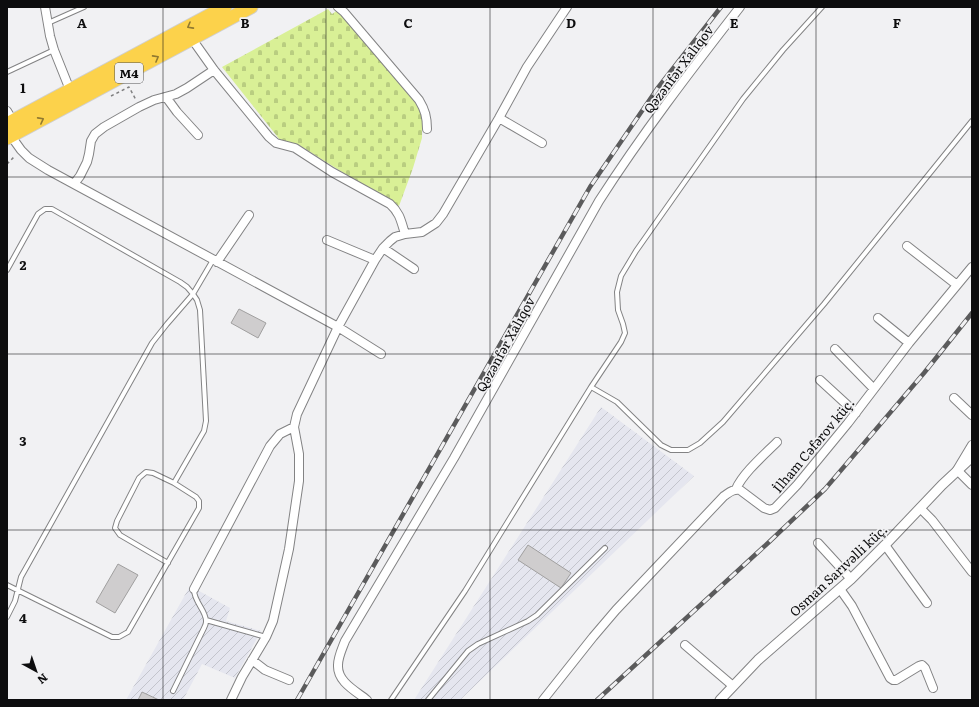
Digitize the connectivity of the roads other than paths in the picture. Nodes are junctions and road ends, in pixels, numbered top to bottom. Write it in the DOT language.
graph roads {
  1 [pos="45,7"];
  2 [pos="84,7"];
  3 [pos="225,7"];
  4 [pos="251,7"];
  5 [pos="338,7"];
  6 [pos="567,7"];
  7 [pos="740,7"];
  8 [pos="822,7"];
  9 [pos="47,23"];
  10 [pos="192,39"];
  11 [pos="54,50"];
  12 [pos="214,70"];
  13 [pos="7,72"];
  14 [pos="70,90"];
  15 [pos="166,97"];
  16 [pos="499,118"];
  17 [pos="972,121"];
  18 [pos="9,126"];
  19 [pos="427,129"];
  20 [pos="198,135"];
  21 [pos="542,143"];
  22 [pos="74,184"];
  23 [pos="249,215"];
  24 [pos="405,234"];
  25 [pos="327,240"];
  26 [pos="907,246"];
  27 [pos="383,248"];
  28 [pos="374,260"];
  29 [pos="215,261"];
  30 [pos="972,267"];
  31 [pos="414,269"];
  32 [pos="7,270"];
  33 [pos="957,285"];
  34 [pos="193,294"];
  35 [pos="878,318"];
  36 [pos="338,327"];
  37 [pos="909,343"];
  38 [pos="835,349"];
  39 [pos="381,354"];
  40 [pos="820,380"];
  41 [pos="591,387"];
  42 [pos="874,389"];
  43 [pos="954,398"];
  44 [pos="856,413"];
  45 [pos="972,415"];
  46 [pos="294,427"];
  47 [pos="777,442"];
  48 [pos="972,445"];
  49 [pos="972,457"];
  50 [pos="957,470"];
  51 [pos="174,483"];
  52 [pos="972,485"];
  53 [pos="736,489"];
  54 [pos="920,508"];
  55 [pos="818,542"];
  56 [pos="885,545"];
  57 [pos="605,548"];
  58 [pos="168,562"];
  59 [pos="972,572"];
  60 [pos="851,579"];
  61 [pos="7,585"];
  62 [pos="194,589"];
  63 [pos="840,589"];
  64 [pos="18,591"];
  65 [pos="927,604"];
  66 [pos="7,617"];
  67 [pos="206,620"];
  68 [pos="266,637"];
  69 [pos="685,645"];
  70 [pos="252,660"];
  71 [pos="289,680"];
  72 [pos="733,686"];
  73 [pos="933,688"];
  74 [pos="174,691"];
  75 [pos="231,700"];
  76 [pos="367,700"];
  77 [pos="391,700"];
  78 [pos="428,700"];
  79 [pos="543,700"];
  80 [pos="720,700"];
  1 -- 9 [label="street"];
  2 -- 9 [label="lane"];
  3 -- 14 [label="highway, M4, one-way"];
  4 -- 10 [label="highway, M4"];
  5 -- 19 [label="street"];
  6 -- 16 [label="street"];
  7 -- 76 [label="street, Qəzənfər Xalıqov"];
  8 -- 41 [label="lane"];
  9 -- 11 [label="street"];
  10 -- 12 [label="street"];
  18 -- 10 [label="highway, M4, one-way"];
  11 -- 13 [label="lane"];
  11 -- 14 [label="street"];
  12 -- 15 [label="street"];
  12 -- 24 [label="street"];
  14 -- 18 [label="highway, M4"];
  15 -- 20 [label="street"];
  15 -- 22 [label="street"];
  16 -- 21 [label="street"];
  16 -- 24 [label="street"];
  17 -- 41 [label="lane"];
  18 -- 22 [label="street"];
  22 -- 29 [label="street"];
  23 -- 29 [label="street"];
  24 -- 27 [label="street"];
  25 -- 28 [label="street"];
  26 -- 33 [label="street"];
  27 -- 28 [label="street"];
  27 -- 31 [label="street"];
  28 -- 36 [label="street"];
  29 -- 34 [label="lane"];
  29 -- 36 [label="street"];
  30 -- 33 [label="street, İlham Cəfərov küç."];
  32 -- 34 [label="lane"];
  33 -- 37 [label="street, İlham Cəfərov küç."];
  34 -- 51 [label="lane"];
  34 -- 64 [label="lane"];
  35 -- 37 [label="street"];
  36 -- 39 [label="street"];
  36 -- 46 [label="street"];
  37 -- 42 [label="street, İlham Cəfərov küç."];
  38 -- 42 [label="street"];
  40 -- 44 [label="street"];
  41 -- 77 [label="lane"];
  42 -- 44 [label="street, İlham Cəfərov küç."];
  43 -- 45 [label="street"];
  44 -- 53 [label="street, İlham Cəfərov küç."];
  46 -- 62 [label="street"];
  46 -- 68 [label="street"];
  47 -- 53 [label="street"];
  48 -- 50 [label="street"];
  49 -- 50 [label="street, Osman Sarıvəlli küç."];
  50 -- 52 [label="street"];
  50 -- 54 [label="street, Osman Sarıvəlli küç."];
  51 -- 58 [label="lane"];
  51 -- 58 [label="lane"];
  53 -- 79 [label="street"];
  54 -- 56 [label="street, Osman Sarıvəlli küç."];
  54 -- 59 [label="street"];
  55 -- 60 [label="street"];
  56 -- 60 [label="street, Osman Sarıvəlli küç."];
  56 -- 65 [label="street"];
  57 -- 78 [label="lane"];
  58 -- 64 [label="lane"];
  60 -- 63 [label="street, Osman Sarıvəlli küç."];
  61 -- 64 [label="lane"];
  62 -- 67 [label="lane"];
  63 -- 72 [label="street, Osman Sarıvəlli küç."];
  63 -- 73 [label="street"];
  64 -- 66 [label="lane"];
  67 -- 68 [label="lane"];
  67 -- 74 [label="lane"];
  68 -- 70 [label="street"];
  69 -- 72 [label="street"];
  70 -- 71 [label="street"];
  70 -- 75 [label="street"];
  72 -- 80 [label="street, Osman Sarıvəlli küç."];
}
